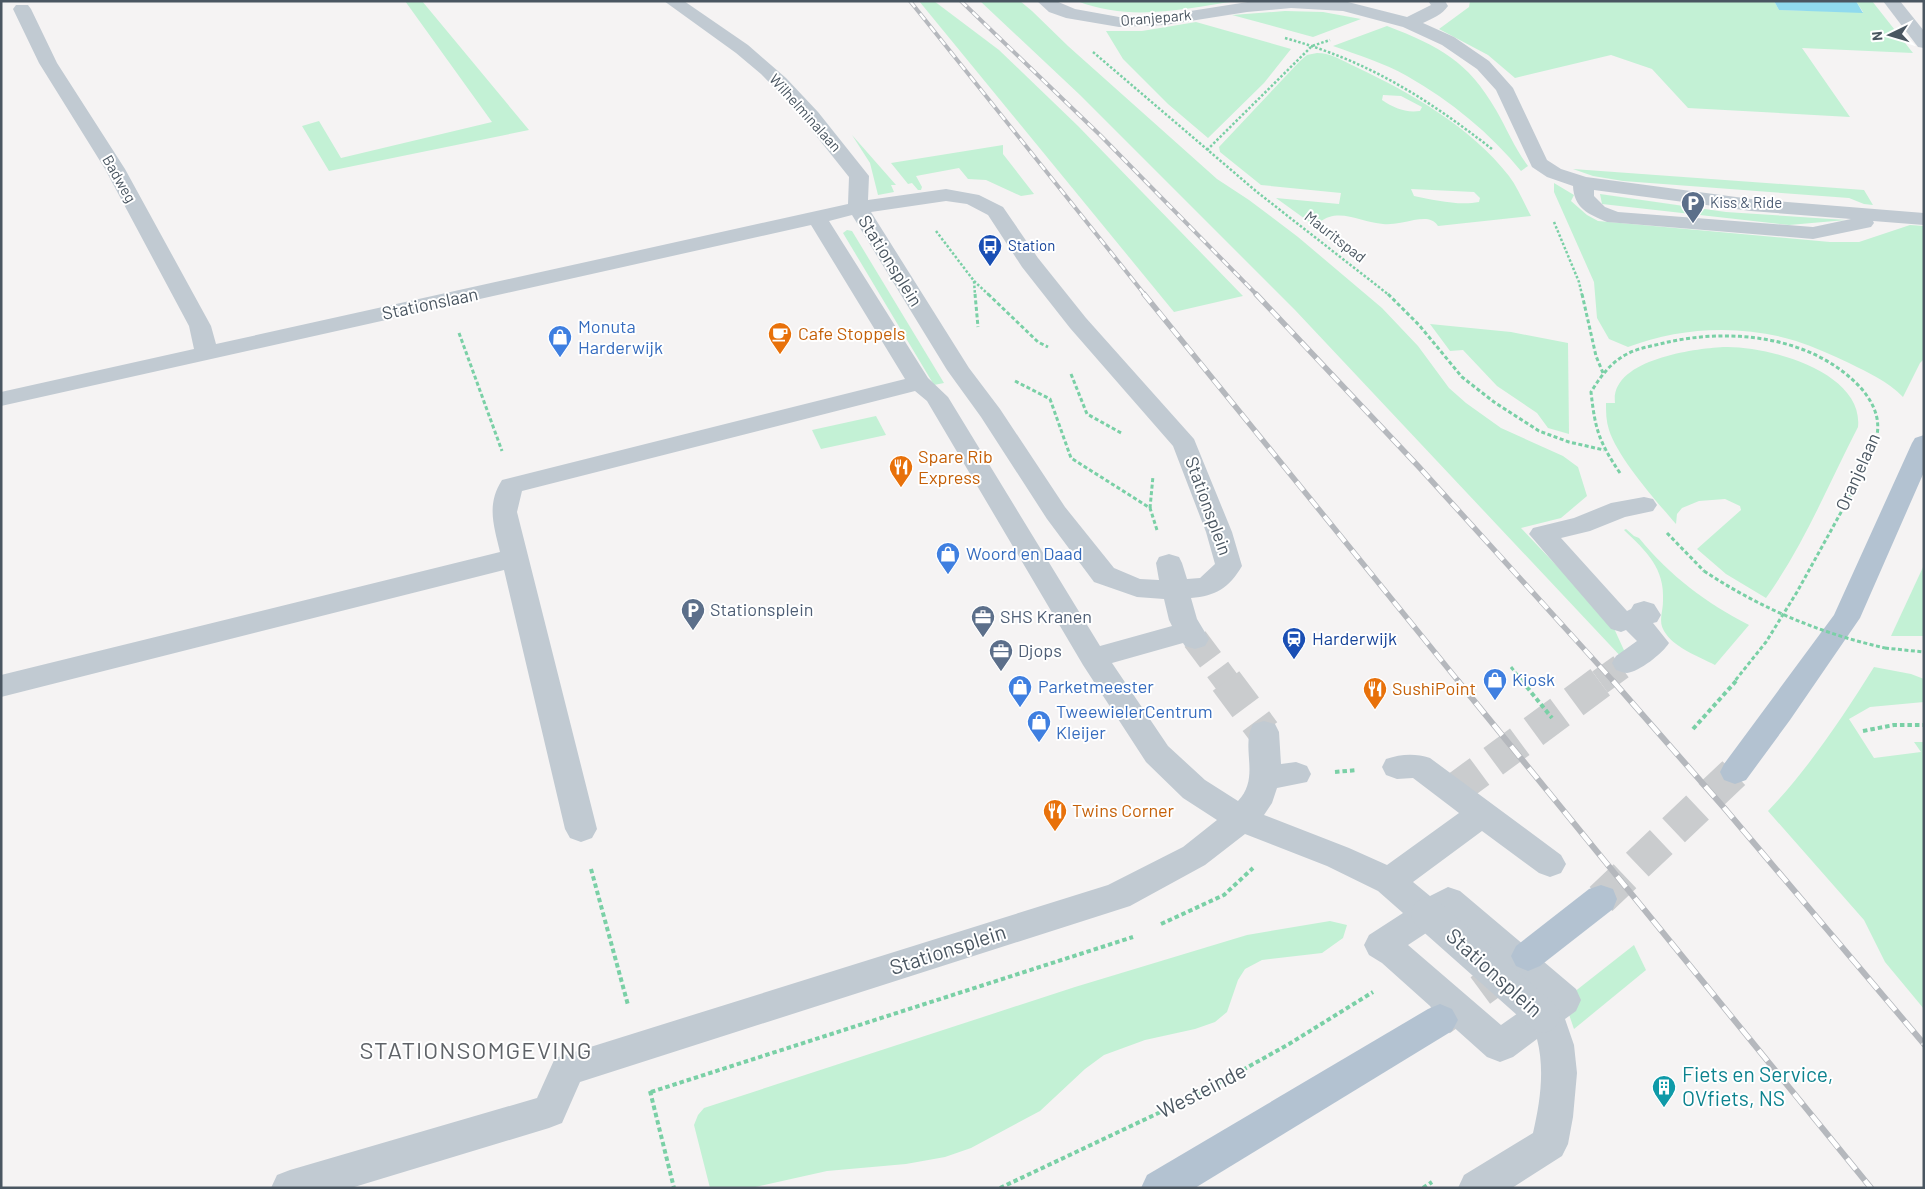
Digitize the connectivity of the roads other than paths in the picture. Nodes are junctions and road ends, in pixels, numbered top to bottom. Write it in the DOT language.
graph roads {
  1 [pos="672,1"];
  2 [pos="1045,1"];
  3 [pos="1436,1"];
  4 [pos="1891,1"];
  5 [pos="22,9"];
  6 [pos="1409,23"];
  7 [pos="1924,43"];
  8 [pos="1583,183"];
  9 [pos="858,208"];
  10 [pos="1901,217"];
  11 [pos="816,218"];
  12 [pos="1924,219"];
  13 [pos="206,353"];
  14 [pos="919,383"];
  15 [pos="1,399"];
  16 [pos="1924,443"];
  17 [pos="1644,504"];
  18 [pos="515,558"];
  19 [pos="1169,563"];
  20 [pos="1176,590"];
  21 [pos="1093,658"];
  22 [pos="1635,658"];
  23 [pos="1,686"];
  24 [pos="1264,732"];
  25 [pos="1397,767"];
  26 [pos="1735,772"];
  27 [pos="1296,774"];
  28 [pos="1266,777"];
  29 [pos="1482,813"];
  30 [pos="1241,819"];
  31 [pos="580,829"];
  32 [pos="1550,864"];
  33 [pos="1390,881"];
  34 [pos="1602,899"];
  35 [pos="1425,905"];
  36 [pos="1528,956"];
  37 [pos="1543,1016"];
  38 [pos="1440,1020"];
  39 [pos="290,1188"];
  40 [pos="1160,1188"];
  41 [pos="1477,1188"];
  1 -- 9 [label="street, Wilhelminalaan"];
  2 -- 6 [label="street, Oranjepark"];
  3 -- 6 [label="street"];
  4 -- 7 [label="street"];
  5 -- 13 [label="street, Badweg"];
  6 -- 8 [label="street, Oranjepark"];
  8 -- 10 [label="street"];
  8 -- 10 [label="street"];
  9 -- 11 [label="street, Stationslaan"];
  9 -- 20 [label="street, Stationsplein"];
  9 -- 20 [label="street, Stationsplein"];
  10 -- 12 [label="street"];
  11 -- 13 [label="street, Stationslaan"];
  11 -- 14 [label="street"];
  13 -- 15 [label="street, Stationslaan"];
  14 -- 18 [label="street"];
  14 -- 21 [label="street"];
  16 -- 26 [label="main road"];
  17 -- 22 [label="street"];
  18 -- 23 [label="street"];
  18 -- 31 [label="street"];
  19 -- 20 [label="street"];
  20 -- 21 [label="street"];
  21 -- 30 [label="street"];
  24 -- 28 [label="street, Stationsplein"];
  25 -- 29 [label="street"];
  27 -- 28 [label="street"];
  28 -- 30 [label="street, Stationsplein"];
  29 -- 32 [label="street"];
  29 -- 33 [label="street"];
  30 -- 33 [label="street"];
  30 -- 39 [label="street, Stationsplein"];
  33 -- 35 [label="street"];
  34 -- 36 [label="main road"];
  35 -- 37 [label="street"];
  35 -- 37 [label="street"];
  37 -- 41 [label="street, Stationsplein"];
  38 -- 40 [label="main road"];
}
